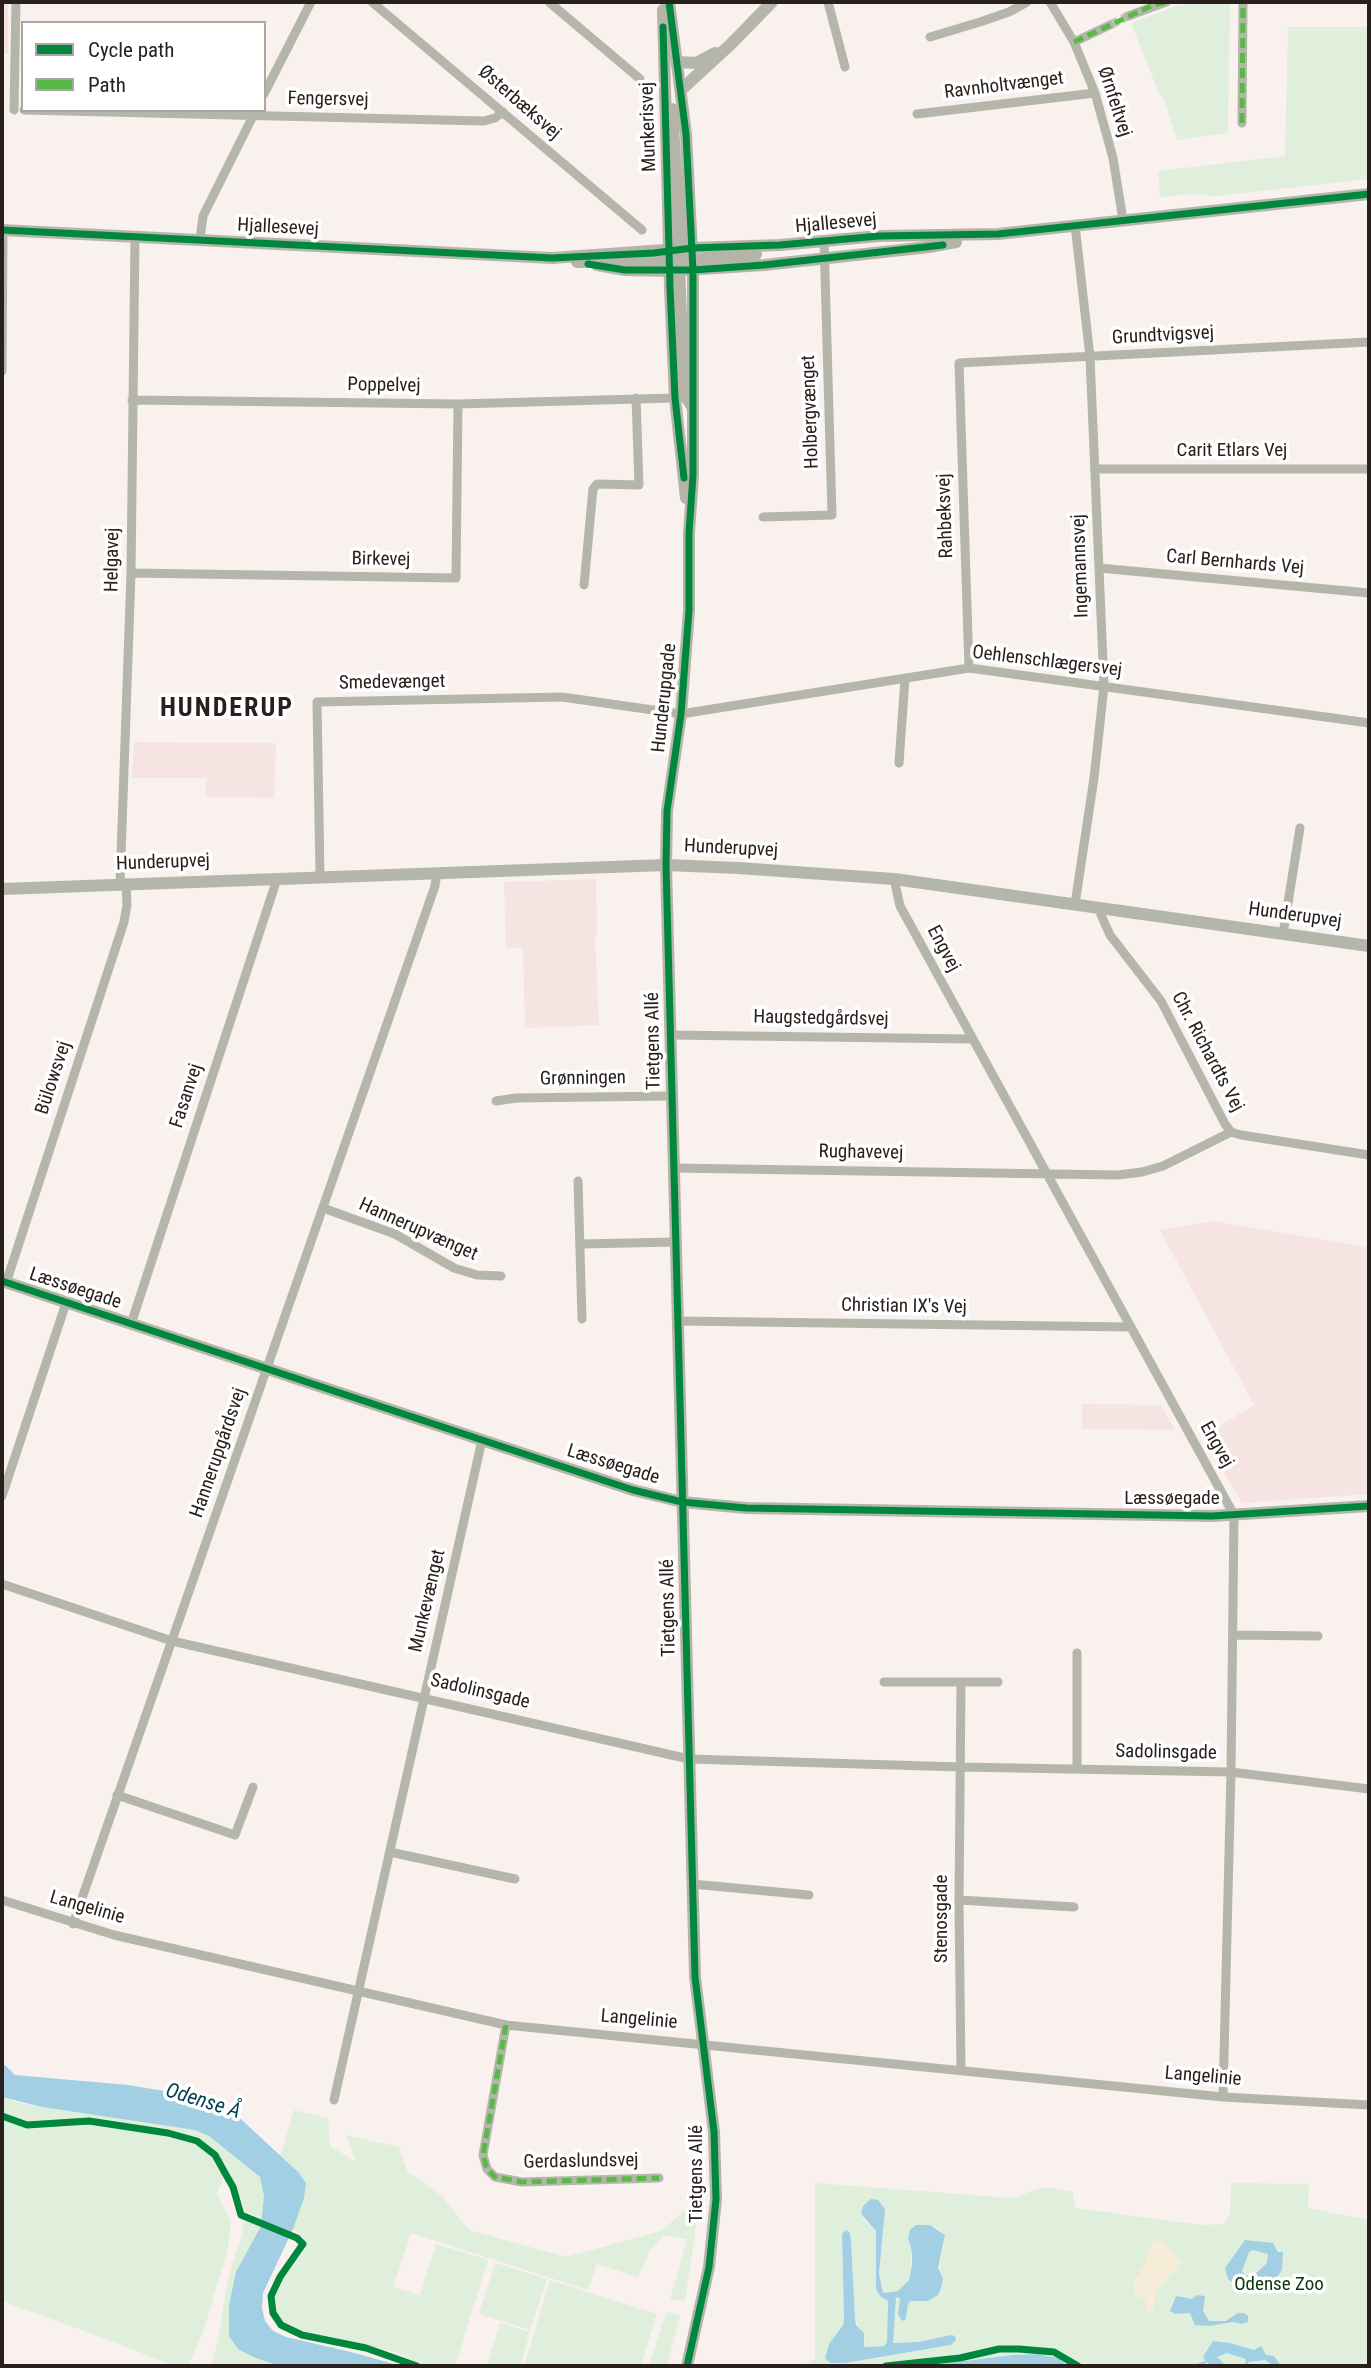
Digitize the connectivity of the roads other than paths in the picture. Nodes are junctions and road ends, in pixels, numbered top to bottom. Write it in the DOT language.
graph roads {
  1 [pos="16,2"];
  2 [pos="311,2"];
  3 [pos="372,2"];
  4 [pos="550,2"];
  5 [pos="666,2"];
  6 [pos="772,2"];
  7 [pos="828,2"];
  8 [pos="1027,2"];
  9 [pos="1050,2"];
  10 [pos="1166,2"];
  11 [pos="1243,2"];
  12 [pos="1128,16"];
  13 [pos="1111,24"];
  14 [pos="930,37"];
  15 [pos="1074,42"];
  16 [pos="731,44"];
  17 [pos="677,62"];
  18 [pos="845,66"];
  19 [pos="640,79"];
  20 [pos="682,89"];
  21 [pos="266,90"];
  22 [pos="1095,93"];
  23 [pos="2,110"];
  24 [pos="20,110"];
  25 [pos="176,112"];
  26 [pos="503,112"];
  27 [pos="254,113"];
  28 [pos="917,114"];
  29 [pos="1242,123"];
  30 [pos="1369,194"];
  31 [pos="1123,220"];
  32 [pos="1075,225"];
  33 [pos="2,230"];
  34 [pos="642,230"];
  35 [pos="998,234"];
  36 [pos="135,237"];
  37 [pos="200,239"];
  38 [pos="818,241"];
  39 [pos="552,258"];
  40 [pos="824,258"];
  41 [pos="680,260"];
  42 [pos="577,262"];
  43 [pos="1369,342"];
  44 [pos="1090,357"];
  45 [pos="959,363"];
  46 [pos="2,370"];
  47 [pos="636,398"];
  48 [pos="676,398"];
  49 [pos="132,400"];
  50 [pos="458,404"];
  51 [pos="1095,469"];
  52 [pos="1369,469"];
  53 [pos="763,517"];
  54 [pos="689,533"];
  55 [pos="1098,568"];
  56 [pos="131,573"];
  57 [pos="584,585"];
  58 [pos="1369,593"];
  59 [pos="969,668"];
  60 [pos="905,678"];
  61 [pos="1104,686"];
  62 [pos="517,699"];
  63 [pos="681,714"];
  64 [pos="1369,723"];
  65 [pos="899,763"];
  66 [pos="1300,828"];
  67 [pos="666,865"];
  68 [pos="437,873"];
  69 [pos="320,877"];
  70 [pos="277,878"];
  71 [pos="894,879"];
  72 [pos="123,883"];
  73 [pos="2,888"];
  74 [pos="1075,904"];
  75 [pos="1102,908"];
  76 [pos="1283,934"];
  77 [pos="1369,946"];
  78 [pos="670,1035"];
  79 [pos="971,1039"];
  80 [pos="671,1096"];
  81 [pos="496,1101"];
  82 [pos="1231,1132"];
  83 [pos="1369,1155"];
  84 [pos="673,1168"];
  85 [pos="1048,1174"];
  86 [pos="579,1181"];
  87 [pos="323,1208"];
  88 [pos="676,1242"];
  89 [pos="580,1244"];
  90 [pos="501,1276"];
  91 [pos="4,1282"];
  92 [pos="66,1303"];
  93 [pos="582,1319"];
  94 [pos="677,1321"];
  95 [pos="131,1324"];
  96 [pos="1131,1327"];
  97 [pos="266,1370"];
  98 [pos="482,1440"];
  99 [pos="2,1496"];
  100 [pos="682,1502"];
  101 [pos="1369,1506"];
  102 [pos="1234,1515"];
  103 [pos="2,1584"];
  104 [pos="1233,1635"];
  105 [pos="1318,1636"];
  106 [pos="172,1641"];
  107 [pos="1077,1653"];
  108 [pos="884,1682"];
  109 [pos="961,1682"];
  110 [pos="998,1682"];
  111 [pos="424,1697"];
  112 [pos="689,1759"];
  113 [pos="961,1767"];
  114 [pos="1077,1769"];
  115 [pos="1231,1772"];
  116 [pos="253,1787"];
  117 [pos="1369,1789"];
  118 [pos="117,1795"];
  119 [pos="390,1852"];
  120 [pos="515,1879"];
  121 [pos="692,1884"];
  122 [pos="809,1895"];
  123 [pos="2,1900"];
  124 [pos="959,1900"];
  125 [pos="1074,1907"];
  126 [pos="73,1924"];
  127 [pos="358,1991"];
  128 [pos="506,2025"];
  129 [pos="702,2043"];
  130 [pos="961,2070"];
  131 [pos="1223,2097"];
  132 [pos="334,2100"];
  133 [pos="1369,2105"];
  134 [pos="659,2178"];
  135 [pos="686,2366"];
  1 -- 24 [label="street"];
  2 -- 21 [label="street"];
  3 -- 26 [label="street, Østerbæksvej"];
  4 -- 19 [label="street"];
  5 -- 17 [label="main road, Munkerisvej"];
  5 -- 41 [label="main road, Munkerisvej"];
  6 -- 16 [label="street"];
  7 -- 18 [label="street"];
  8 -- 14 [label="street"];
  9 -- 15 [label="street, Ørnfeltvej"];
  10 -- 12 [label="street"];
  11 -- 29 [label="street"];
  13 -- 15 [label="street"];
  15 -- 22 [label="street, Ørnfeltvej"];
  16 -- 17 [label="street"];
  16 -- 20 [label="street"];
  17 -- 20 [label="main road, Munkerisvej"];
  20 -- 41 [label="main road, Munkerisvej"];
  22 -- 28 [label="street, Ravnholtvænget"];
  22 -- 31 [label="street, Ørnfeltvej"];
  23 -- 24 [label="street, Fengersvej"];
  25 -- 27 [label="street, Fengersvej"];
  26 -- 27 [label="street, Fengersvej"];
  26 -- 34 [label="street, Østerbæksvej"];
  27 -- 37 [label="street"];
  30 -- 31 [label="main road, Hjallesevej"];
  31 -- 32 [label="main road, Hjallesevej"];
  32 -- 35 [label="main road, Hjallesevej"];
  32 -- 44 [label="street, Ingemannsvej"];
  33 -- 36 [label="street, Hjallesevej"];
  33 -- 46 [label="street"];
  35 -- 38 [label="main road, Hjallesevej"];
  35 -- 40 [label="main road, Hjallesevej"];
  36 -- 37 [label="street, Hjallesevej"];
  36 -- 49 [label="street, Helgavej"];
  37 -- 39 [label="street, Hjallesevej"];
  38 -- 40 [label="street, Holbergvænget"];
  38 -- 41 [label="main road, Hjallesevej"];
  39 -- 41 [label="street, Hjallesevej"];
  39 -- 42 [label="street, Hjallesevej"];
  40 -- 41 [label="main road, Hjallesevej"];
  40 -- 53 [label="street, Holbergvænget"];
  41 -- 42 [label="main road"];
  41 -- 48 [label="main road, Hunderupgade"];
  41 -- 54 [label="main road, Hunderupgade"];
  43 -- 44 [label="street, Grundtvigsvej"];
  44 -- 45 [label="street, Grundtvigsvej"];
  44 -- 51 [label="street, Ingemannsvej"];
  45 -- 59 [label="street, Rahbeksvej"];
  47 -- 48 [label="street, Poppelvej"];
  47 -- 50 [label="street, Poppelvej"];
  47 -- 57 [label="street"];
  48 -- 54 [label="main road, Hunderupgade"];
  49 -- 50 [label="street, Poppelvej"];
  49 -- 56 [label="street, Helgavej"];
  50 -- 56 [label="street, Birkevej"];
  51 -- 52 [label="street, Carit Etlars Vej"];
  51 -- 55 [label="street, Ingemannsvej"];
  54 -- 63 [label="main road, Hunderupgade"];
  55 -- 58 [label="street, Carl Bernhards Vej"];
  55 -- 61 [label="street, Ingemannsvej"];
  56 -- 72 [label="street, Helgavej"];
  59 -- 60 [label="street, Oehlenschlægersvej"];
  59 -- 61 [label="street, Oehlenschlægersvej"];
  60 -- 63 [label="street, Oehlenschlægersvej"];
  60 -- 65 [label="street"];
  61 -- 64 [label="street, Oehlenschlægersvej"];
  61 -- 74 [label="street, Ingemannsvej"];
  62 -- 63 [label="street, Oehlenschlægersvej"];
  62 -- 69 [label="street, Smedevænget"];
  63 -- 67 [label="main road, Hunderupgade"];
  66 -- 76 [label="street"];
  67 -- 68 [label="street, Hunderupvej"];
  67 -- 71 [label="street, Hunderupvej"];
  67 -- 78 [label="main road, Tietgens Allé"];
  68 -- 69 [label="street, Hunderupvej"];
  68 -- 87 [label="street, Hannerupgårdsvej"];
  69 -- 70 [label="street, Hunderupvej"];
  70 -- 72 [label="street, Hunderupvej"];
  70 -- 95 [label="street, Fasanvej"];
  71 -- 74 [label="street, Hunderupvej"];
  71 -- 79 [label="street, Engvej"];
  72 -- 73 [label="street, Hunderupvej"];
  72 -- 91 [label="street, Bülowsvej"];
  74 -- 75 [label="street, Hunderupvej"];
  75 -- 76 [label="street, Hunderupvej"];
  75 -- 82 [label="street, Chr. Richardts Vej"];
  76 -- 77 [label="street, Hunderupvej"];
  78 -- 79 [label="street, Haugstedgårdsvej"];
  78 -- 80 [label="main road, Tietgens Allé"];
  79 -- 85 [label="street, Engvej"];
  80 -- 81 [label="street, Grønningen"];
  80 -- 84 [label="main road, Tietgens Allé"];
  82 -- 83 [label="street, Chr. Richardts Vej"];
  82 -- 85 [label="street, Rughavevej"];
  84 -- 85 [label="street, Rughavevej"];
  84 -- 88 [label="main road, Tietgens Allé"];
  85 -- 96 [label="street, Engvej"];
  86 -- 89 [label="street"];
  87 -- 90 [label="street, Hannerupvænget"];
  87 -- 97 [label="street, Hannerupgårdsvej"];
  88 -- 89 [label="street"];
  88 -- 94 [label="main road, Tietgens Allé"];
  89 -- 93 [label="street"];
  91 -- 92 [label="street, Læssøegade"];
  92 -- 95 [label="street, Læssøegade"];
  92 -- 99 [label="street"];
  94 -- 96 [label="street, Christian IX's Vej"];
  94 -- 100 [label="main road, Tietgens Allé"];
  95 -- 97 [label="street, Læssøegade"];
  96 -- 102 [label="street, Engvej"];
  97 -- 98 [label="street, Læssøegade"];
  97 -- 106 [label="street, Hannerupgårdsvej"];
  98 -- 100 [label="street, Læssøegade"];
  98 -- 111 [label="street, Munkevænget"];
  100 -- 102 [label="street, Læssøegade"];
  100 -- 112 [label="main road, Tietgens Allé"];
  101 -- 102 [label="street, Læssøegade"];
  102 -- 104 [label="street, Engvej"];
  103 -- 106 [label="street, Sadolinsgade"];
  104 -- 105 [label="street"];
  104 -- 115 [label="street, Engvej"];
  106 -- 111 [label="street, Sadolinsgade"];
  106 -- 118 [label="street, Hannerupgårdsvej"];
  107 -- 114 [label="street"];
  108 -- 109 [label="street"];
  109 -- 110 [label="street"];
  109 -- 113 [label="street"];
  111 -- 112 [label="street, Sadolinsgade"];
  111 -- 119 [label="street, Munkevænget"];
  112 -- 113 [label="street, Sadolinsgade"];
  112 -- 121 [label="main road, Tietgens Allé"];
  113 -- 114 [label="street, Sadolinsgade"];
  113 -- 124 [label="street, Stenosgade"];
  114 -- 115 [label="street, Sadolinsgade"];
  115 -- 117 [label="street, Sadolinsgade"];
  115 -- 131 [label="street, Engvej"];
  116 -- 118 [label="street"];
  118 -- 126 [label="street, Hannerupgårdsvej"];
  119 -- 120 [label="street"];
  119 -- 127 [label="street, Munkevænget"];
  121 -- 122 [label="street"];
  121 -- 129 [label="main road, Tietgens Allé"];
  123 -- 126 [label="street, Langelinie"];
  124 -- 125 [label="street"];
  124 -- 130 [label="street, Stenosgade"];
  126 -- 127 [label="street, Langelinie"];
  127 -- 128 [label="street, Langelinie"];
  127 -- 132 [label="street, Munkevænget"];
  128 -- 129 [label="street, Langelinie"];
  128 -- 134 [label="street, Gerdaslundsvej"];
  129 -- 130 [label="street, Langelinie"];
  129 -- 135 [label="main road, Tietgens Allé"];
  130 -- 131 [label="street, Langelinie"];
  131 -- 133 [label="street, Langelinie"];
}
